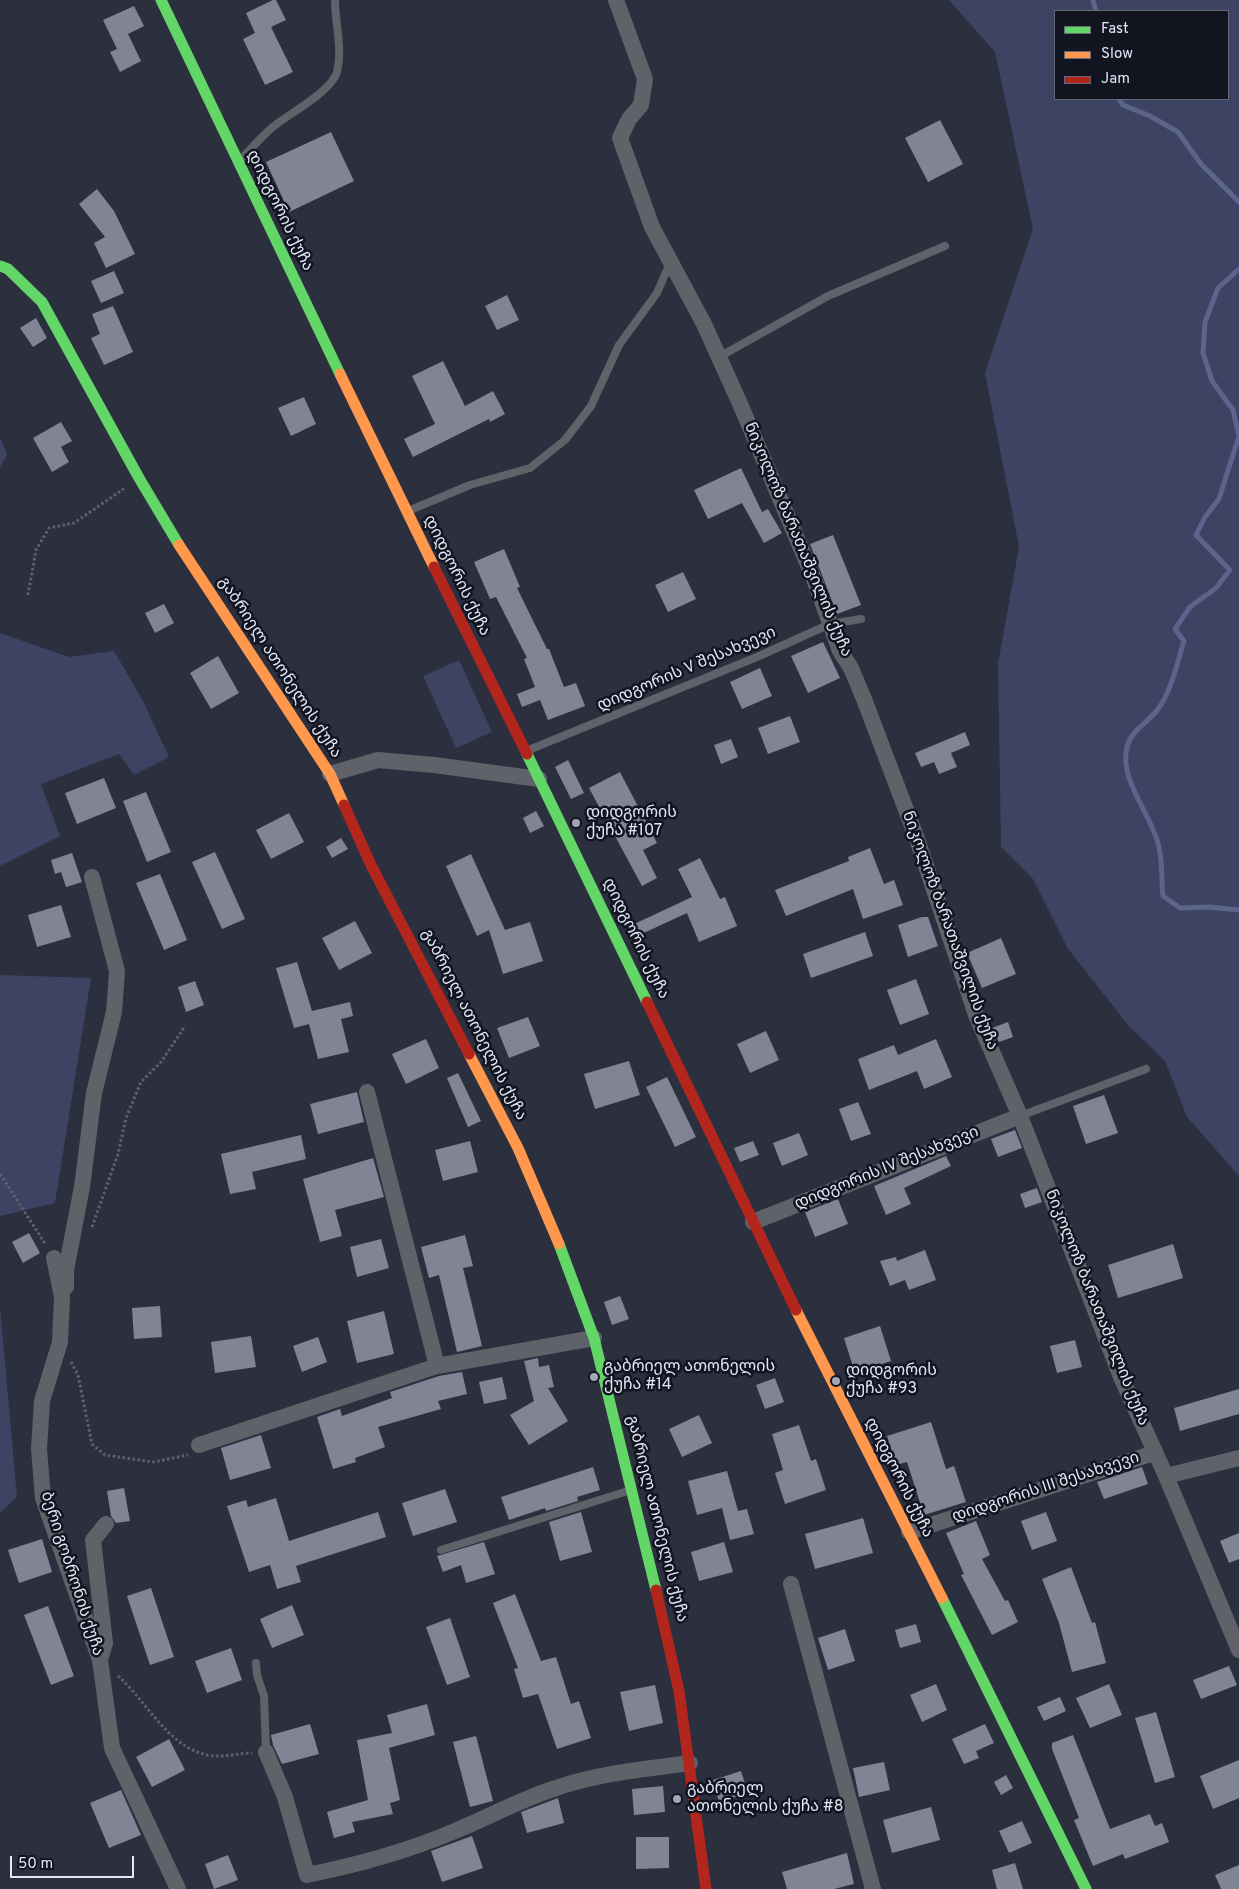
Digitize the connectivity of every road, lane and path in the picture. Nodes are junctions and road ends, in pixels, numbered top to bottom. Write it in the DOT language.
graph roads {
  1 [pos="161,0"];
  2 [pos="335,0"];
  3 [pos="616,0"];
  4 [pos="237,162"];
  5 [pos="945,246"];
  6 [pos="0,252"];
  7 [pos="671,262"];
  8 [pos="4,268"];
  9 [pos="719,357"];
  10 [pos="139,478"];
  11 [pos="406,512"];
  12 [pos="28,595"];
  13 [pos="861,619"];
  14 [pos="830,624"];
  15 [pos="526,751"];
  16 [pos="330,774"];
  17 [pos="540,779"];
  18 [pos="92,877"];
  19 [pos="185,1026"];
  20 [pos="1146,1070"];
  21 [pos="366,1092"];
  22 [pos="1020,1116"];
  23 [pos="0,1174"];
  24 [pos="753,1222"];
  25 [pos="91,1232"];
  26 [pos="54,1258"];
  27 [pos="594,1338"];
  28 [pos="60,1342"];
  29 [pos="437,1366"];
  30 [pos="199,1445"];
  31 [pos="1154,1453"];
  32 [pos="1239,1458"];
  33 [pos="1166,1476"];
  34 [pos="633,1489"];
  35 [pos="106,1524"];
  36 [pos="909,1532"];
  37 [pos="441,1550"];
  38 [pos="791,1584"];
  39 [pos="1239,1650"];
  40 [pos="100,1660"];
  41 [pos="256,1663"];
  42 [pos="266,1752"];
  43 [pos="690,1763"];
  44 [pos="178,1889"];
  45 [pos="706,1889"];
  46 [pos="873,1889"];
  47 [pos="1086,1889"];
  1 -- 4 [label="street, დიდგორის ქუჩა"];
  2 -- 4 [label="lane"];
  3 -- 7 [label="street, ნიკოლოზ ბარათაშვილის ქუჩა"];
  4 -- 11 [label="street, დიდგორის ქუჩა"];
  5 -- 9 [label="lane"];
  6 -- 8 [label="street"];
  7 -- 9 [label="street, ნიკოლოზ ბარათაშვილის ქუჩა"];
  7 -- 11 [label="lane"];
  8 -- 10 [label="street, გაბრიელ ათონელის ქუჩა"];
  9 -- 14 [label="street, ნიკოლოზ ბარათაშვილის ქუჩა"];
  10 -- 12 [label="path"];
  10 -- 16 [label="street, გაბრიელ ათონელის ქუჩა"];
  11 -- 15 [label="street, დიდგორის ქუჩა"];
  13 -- 14 [label="lane, დიდგორის V შესახვევი"];
  14 -- 15 [label="lane, დიდგორის V შესახვევი"];
  14 -- 22 [label="street, ნიკოლოზ ბარათაშვილის ქუჩა"];
  15 -- 17 [label="street, დიდგორის ქუჩა"];
  16 -- 17 [label="street"];
  16 -- 27 [label="street, გაბრიელ ათონელის ქუჩა"];
  17 -- 24 [label="street, დიდგორის ქუჩა"];
  18 -- 28 [label="street"];
  19 -- 25 [label="path"];
  20 -- 22 [label="lane"];
  21 -- 29 [label="street"];
  22 -- 24 [label="street, დიდგორის IV შესახვევი"];
  22 -- 31 [label="street, ნიკოლოზ ბარათაშვილის ქუჩა"];
  23 -- 26 [label="path"];
  24 -- 36 [label="street, დიდგორის ქუჩა"];
  26 -- 28 [label="street, ბერი გობრონის ქუჩა"];
  27 -- 29 [label="street"];
  27 -- 34 [label="street, გაბრიელ ათონელის ქუჩა"];
  28 -- 30 [label="path"];
  28 -- 40 [label="street, ბერი გობრონის ქუჩა"];
  29 -- 30 [label="street"];
  31 -- 33 [label="street, ნიკოლოზ ბარათაშვილის ქუჩა"];
  31 -- 36 [label="street, დიდგორის III შესახვევი"];
  32 -- 33 [label="street"];
  33 -- 39 [label="street, ნიკოლოზ ბარათაშვილის ქუჩა"];
  34 -- 37 [label="lane"];
  34 -- 43 [label="street, გაბრიელ ათონელის ქუჩა"];
  35 -- 40 [label="street"];
  36 -- 47 [label="street, დიდგორის ქუჩა"];
  38 -- 46 [label="street"];
  40 -- 42 [label="path"];
  40 -- 44 [label="street, ბერი გობრონის ქუჩა"];
  41 -- 42 [label="lane"];
  42 -- 43 [label="street"];
  43 -- 45 [label="street, გაბრიელ ათონელის ქუჩა"];
}
